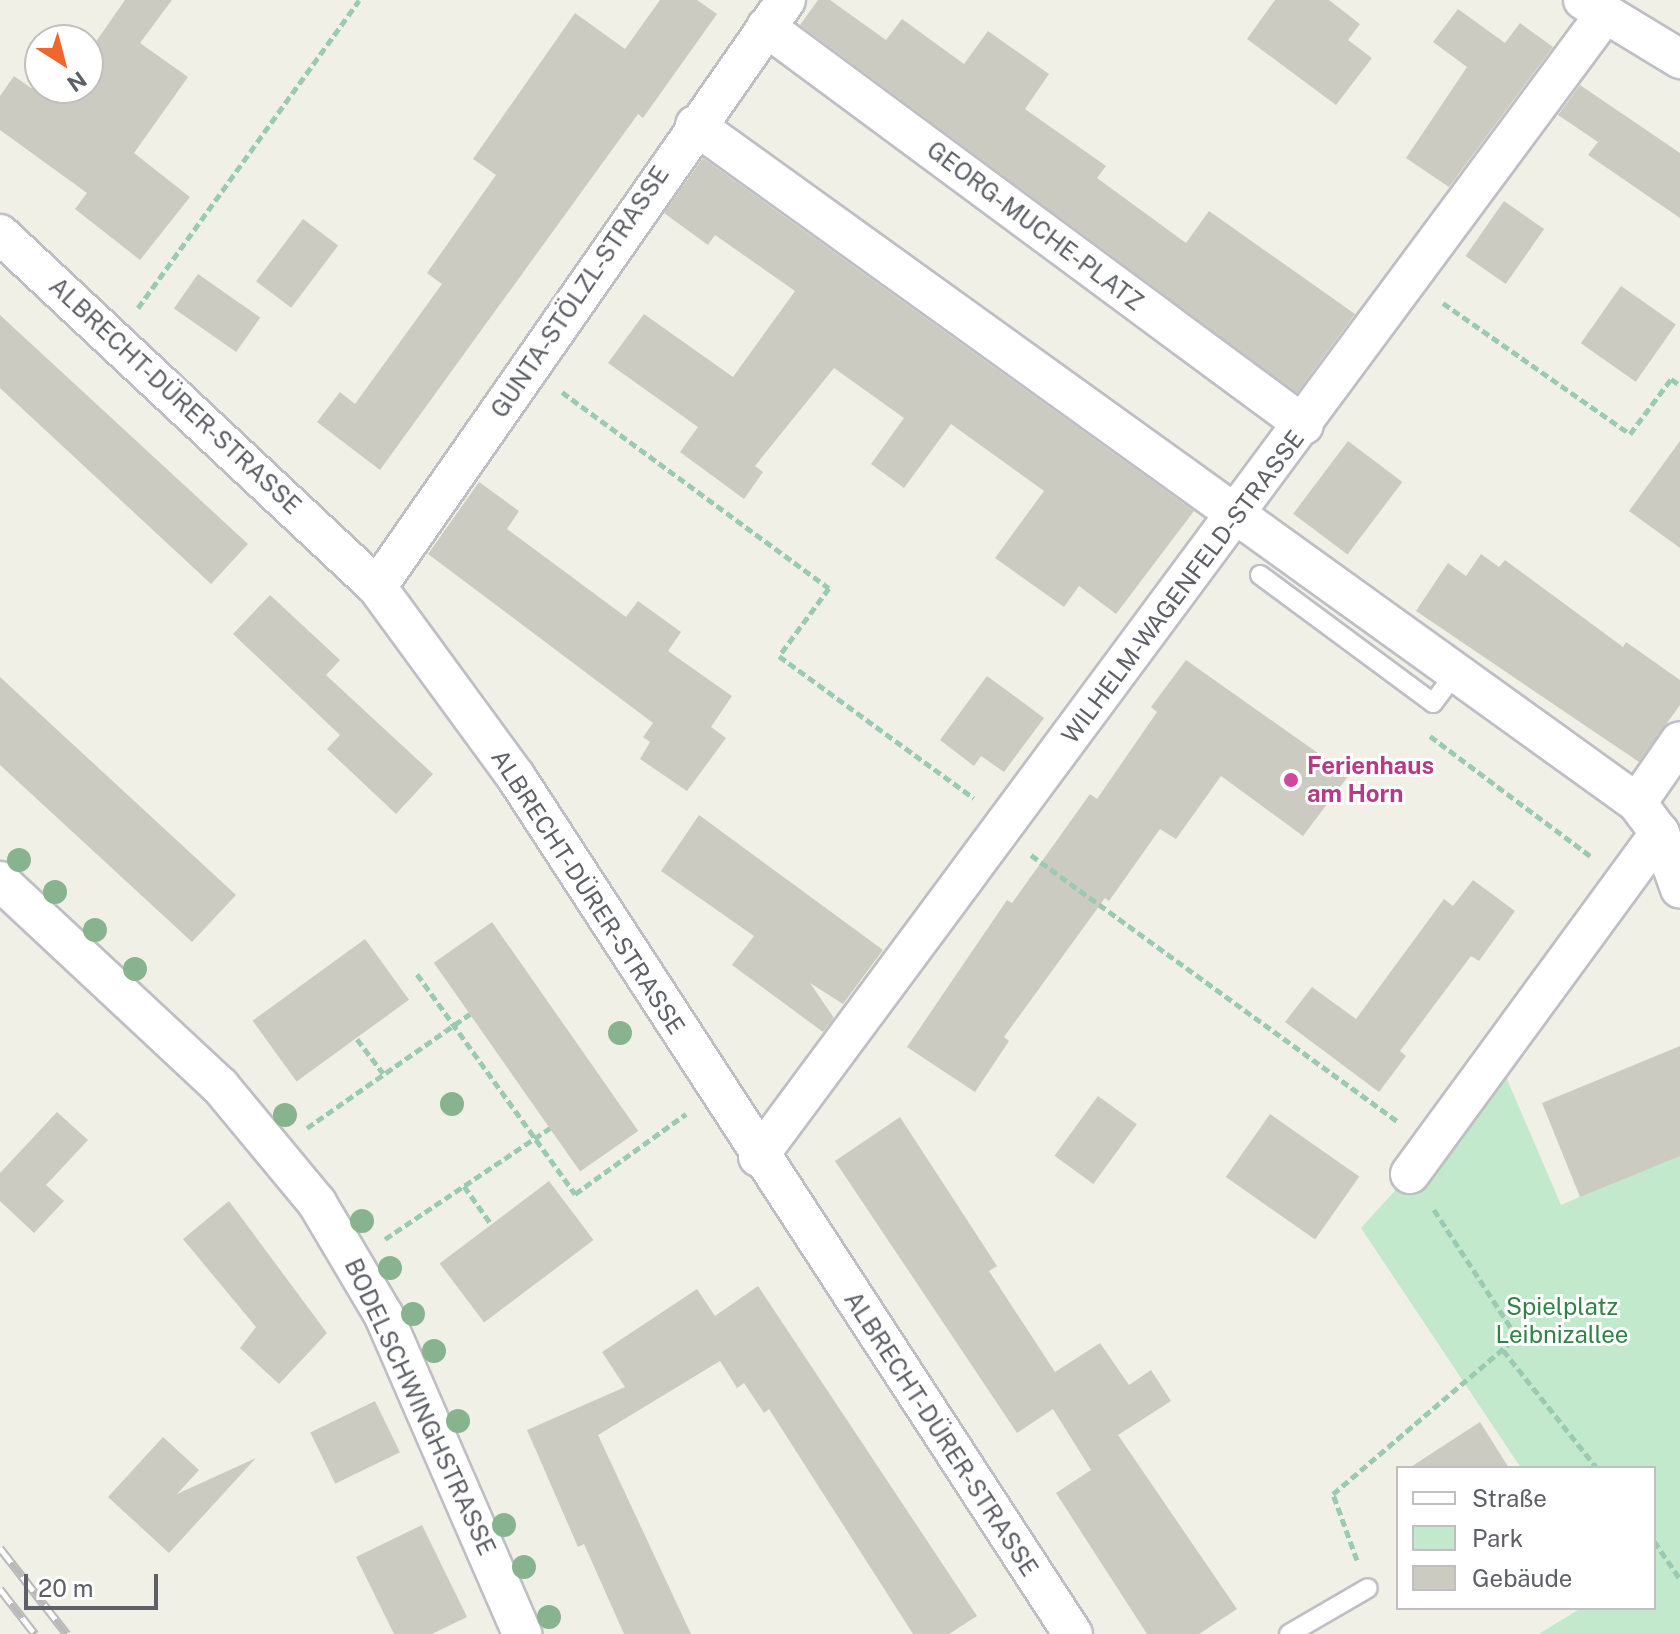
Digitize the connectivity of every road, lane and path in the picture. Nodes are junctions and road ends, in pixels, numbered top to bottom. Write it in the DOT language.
graph roads {
  1 [pos="359,0"];
  2 [pos="1594,7"];
  3 [pos="776,14"];
  4 [pos="1680,59"];
  5 [pos="695,125"];
  6 [pos="0,234"];
  7 [pos="1410,280"];
  8 [pos="116,338"];
  9 [pos="529,367"];
  10 [pos="1680,385"];
  11 [pos="1304,425"];
  12 [pos="1237,513"];
  13 [pos="1260,575"];
  14 [pos="377,587"];
  15 [pos="1456,673"];
  16 [pos="1680,741"];
  17 [pos="1637,803"];
  18 [pos="1004,827"];
  19 [pos="1660,833"];
  20 [pos="0,881"];
  21 [pos="1680,889"];
  22 [pos="417,974"];
  23 [pos="470,1014"];
  24 [pos="453,1023"];
  25 [pos="357,1039"];
  26 [pos="383,1073"];
  27 [pos="717,1092"];
  28 [pos="309,1127"];
  29 [pos="550,1128"];
  30 [pos="533,1136"];
  31 [pos="758,1157"];
  32 [pos="1421,1160"];
  33 [pos="464,1186"];
  34 [pos="491,1224"];
  35 [pos="385,1238"];
  36 [pos="1502,1350"];
  37 [pos="1595,1466"];
  38 [pos="1656,1544"];
  39 [pos="1680,1579"];
  40 [pos="1368,1588"];
  41 [pos="522,1634"];
  42 [pos="1073,1634"];
  43 [pos="1289,1634"];
  1 -- 8 [label="path"];
  2 -- 4 [label="street"];
  2 -- 7 [label="street, WILHELM-WAGENFELD-STRASSE"];
  3 -- 5 [label="street, GUNTA-STÖLZL-STRASSE"];
  3 -- 11 [label="street, GEORG-MUCHE-PLATZ"];
  5 -- 9 [label="street, GUNTA-STÖLZL-STRASSE"];
  5 -- 12 [label="street"];
  6 -- 8 [label="street, ALBRECHT-DÜRER-STRASSE"];
  7 -- 10 [label="path"];
  7 -- 11 [label="street, WILHELM-WAGENFELD-STRASSE"];
  8 -- 14 [label="street, ALBRECHT-DÜRER-STRASSE"];
  9 -- 14 [label="street, GUNTA-STÖLZL-STRASSE"];
  9 -- 18 [label="path"];
  11 -- 12 [label="street, WILHELM-WAGENFELD-STRASSE"];
  12 -- 15 [label="street"];
  12 -- 18 [label="street, WILHELM-WAGENFELD-STRASSE"];
  13 -- 15 [label="lane"];
  14 -- 27 [label="street, ALBRECHT-DÜRER-STRASSE"];
  15 -- 17 [label="street"];
  16 -- 17 [label="street"];
  17 -- 19 [label="street"];
  18 -- 31 [label="street, WILHELM-WAGENFELD-STRASSE"];
  18 -- 32 [label="path"];
  19 -- 21 [label="street"];
  19 -- 32 [label="street"];
  20 -- 41 [label="street, BODELSCHWINGHSTRASSE"];
  22 -- 24 [label="path"];
  23 -- 24 [label="path"];
  24 -- 26 [label="path"];
  24 -- 30 [label="path"];
  25 -- 26 [label="path"];
  26 -- 28 [label="path"];
  27 -- 30 [label="path"];
  27 -- 31 [label="street, ALBRECHT-DÜRER-STRASSE"];
  29 -- 30 [label="path"];
  30 -- 33 [label="path"];
  31 -- 42 [label="street, ALBRECHT-DÜRER-STRASSE"];
  32 -- 36 [label="path"];
  33 -- 34 [label="path"];
  33 -- 35 [label="path"];
  36 -- 37 [label="path"];
  36 -- 40 [label="path"];
  38 -- 39 [label="path"];
  40 -- 43 [label="lane"];
}
